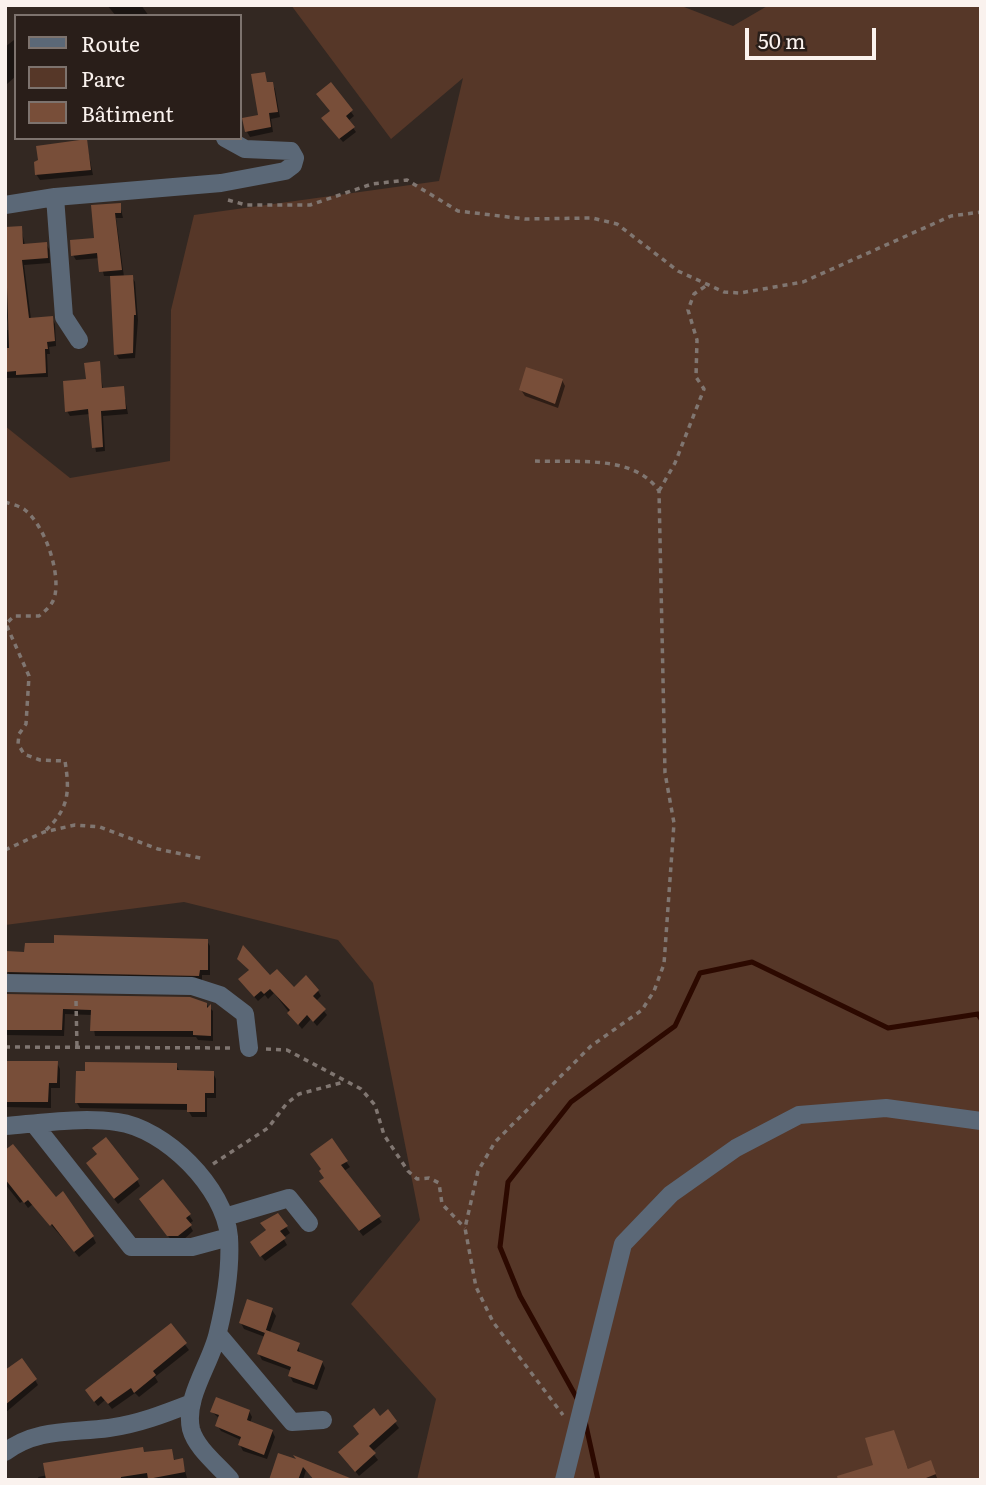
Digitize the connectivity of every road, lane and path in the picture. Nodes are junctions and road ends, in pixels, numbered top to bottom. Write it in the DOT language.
graph roads {
  1 [pos="229,140"];
  2 [pos="220,190"];
  3 [pos="55,197"];
  4 [pos="5,205"];
  5 [pos="981,212"];
  6 [pos="707,285"];
  7 [pos="79,340"];
  8 [pos="535,461"];
  9 [pos="659,491"];
  10 [pos="5,502"];
  11 [pos="44,832"];
  12 [pos="5,850"];
  13 [pos="205,859"];
  14 [pos="5,983"];
  15 [pos="76,985"];
  16 [pos="5,1047"];
  17 [pos="77,1048"];
  18 [pos="249,1048"];
  19 [pos="344,1082"];
  20 [pos="981,1121"];
  21 [pos="34,1124"];
  22 [pos="5,1126"];
  23 [pos="197,1172"];
  24 [pos="225,1217"];
  25 [pos="309,1223"];
  26 [pos="465,1228"];
  27 [pos="229,1237"];
  28 [pos="218,1334"];
  29 [pos="192,1404"];
  30 [pos="323,1420"];
  31 [pos="577,1433"];
  32 [pos="5,1452"];
  33 [pos="230,1479"];
  34 [pos="564,1480"];
  1 -- 2 [label="street"];
  2 -- 3 [label="street"];
  2 -- 6 [label="path"];
  3 -- 4 [label="street"];
  3 -- 7 [label="street"];
  5 -- 6 [label="path"];
  6 -- 9 [label="path"];
  8 -- 9 [label="path"];
  9 -- 26 [label="path"];
  10 -- 11 [label="path"];
  11 -- 12 [label="path"];
  11 -- 13 [label="path"];
  14 -- 15 [label="street"];
  15 -- 17 [label="path"];
  15 -- 18 [label="street"];
  16 -- 17 [label="path"];
  17 -- 18 [label="path"];
  18 -- 19 [label="path"];
  19 -- 23 [label="path"];
  19 -- 26 [label="path"];
  20 -- 31 [label="street"];
  21 -- 22 [label="street"];
  21 -- 23 [label="street"];
  21 -- 27 [label="street"];
  23 -- 24 [label="street"];
  24 -- 25 [label="street"];
  24 -- 27 [label="street"];
  26 -- 31 [label="path"];
  27 -- 28 [label="street"];
  28 -- 29 [label="street"];
  28 -- 30 [label="street"];
  29 -- 32 [label="street"];
  29 -- 33 [label="street"];
  31 -- 34 [label="street"];
}
